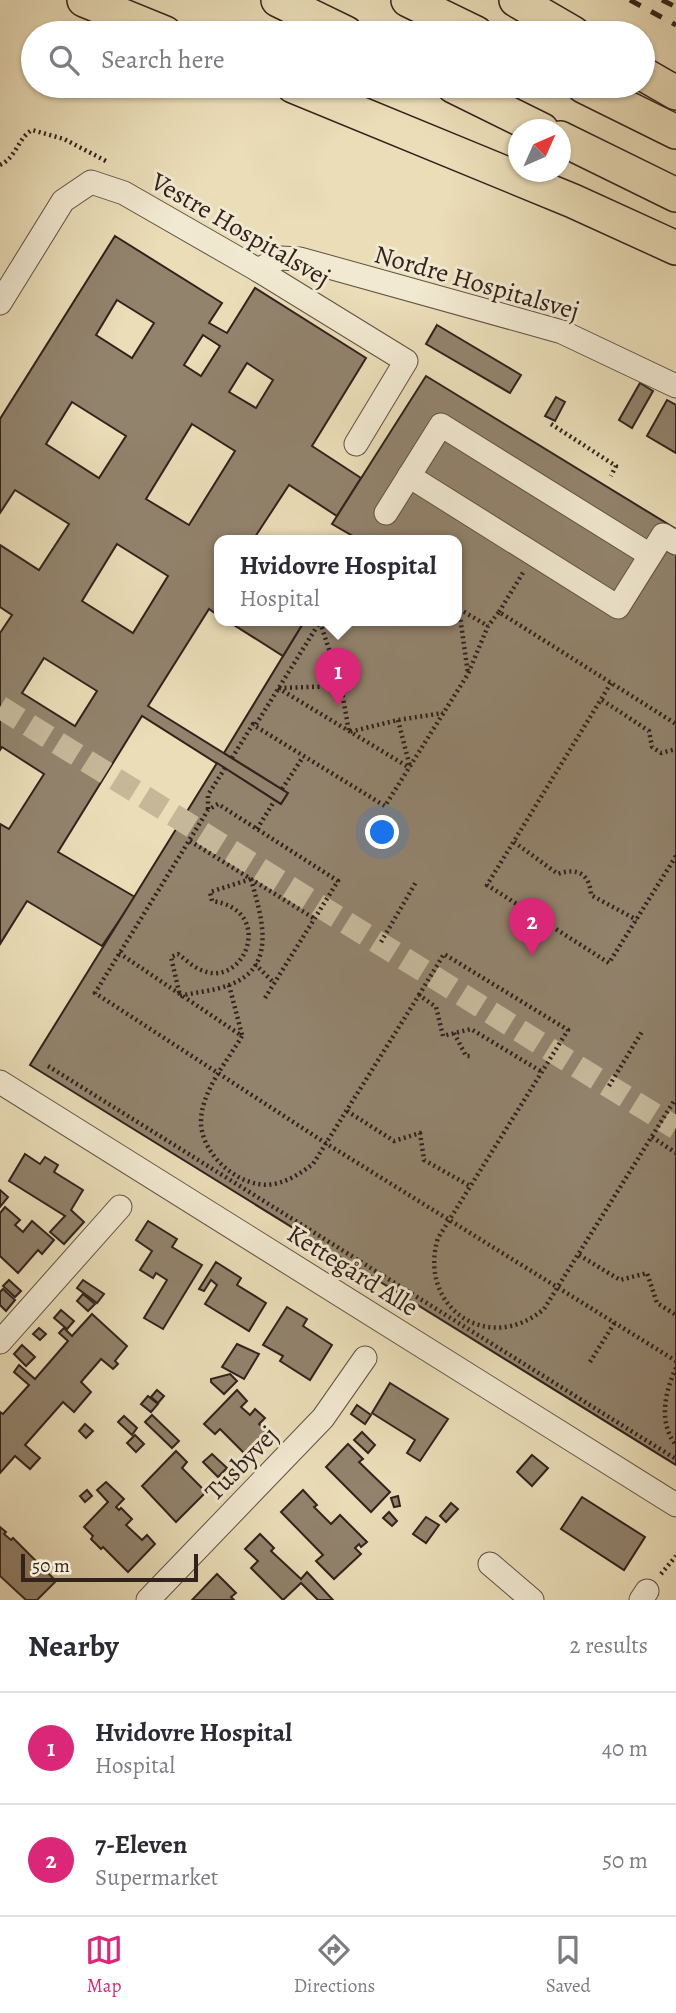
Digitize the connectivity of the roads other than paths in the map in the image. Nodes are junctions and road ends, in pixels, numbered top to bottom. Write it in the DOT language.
graph roads {
  1 [pos="83,0"];
  2 [pos="278,0"];
  3 [pos="408,0"];
  4 [pos="516,0"];
  5 [pos="135,21"];
  6 [pos="321,21"];
  7 [pos="451,21"];
  8 [pos="552,21"];
  9 [pos="655,81"];
  10 [pos="676,93"];
  11 [pos="322,98"];
  12 [pos="477,98"];
  13 [pos="607,98"];
  14 [pos="520,119"];
  15 [pos="676,132"];
  16 [pos="571,143"];
  17 [pos="676,195"];
  18 [pos="676,248"];
  19 [pos="258,270"];
  20 [pos="0,303"];
  21 [pos="676,386"];
  22 [pos="356,444"];
  23 [pos="409,476"];
  24 [pos="386,513"];
  25 [pos="676,543"];
  26 [pos="650,555"];
  27 [pos="0,1082"];
  28 [pos="120,1207"];
  29 [pos="0,1342"];
  30 [pos="365,1358"];
  31 [pos="676,1505"];
  32 [pos="490,1564"];
  33 [pos="148,1600"];
  34 [pos="532,1600"];
  1 -- 5 [label="highway"];
  2 -- 6 [label="highway"];
  3 -- 7 [label="highway"];
  4 -- 8 [label="highway"];
  9 -- 10 [label="highway"];
  11 -- 18 [label="highway"];
  12 -- 14 [label="highway"];
  13 -- 15 [label="highway"];
  16 -- 17 [label="highway"];
  19 -- 20 [label="street, Vestre Hospitalsvej"];
  19 -- 21 [label="street, Nordre Hospitalsvej"];
  19 -- 22 [label="street, Vestre Hospitalsvej"];
  23 -- 24 [label="street"];
  23 -- 26 [label="street"];
  23 -- 26 [label="street"];
  25 -- 26 [label="street"];
  27 -- 31 [label="street, Kettegård Alle"];
  28 -- 29 [label="street"];
  30 -- 33 [label="street, Tusbyvej"];
  32 -- 34 [label="street"];
}
